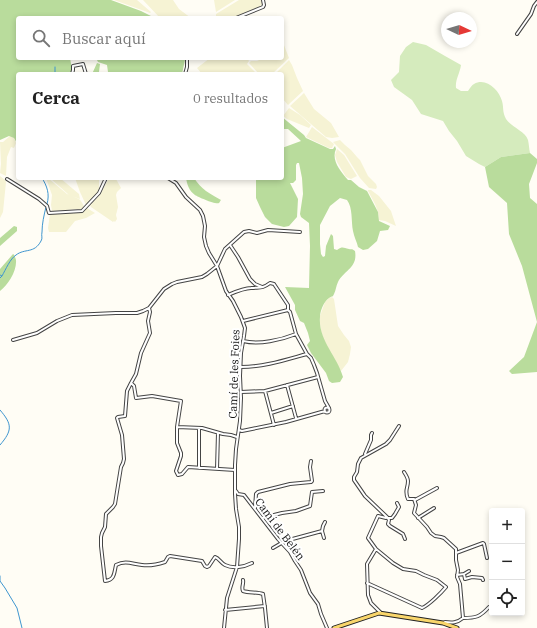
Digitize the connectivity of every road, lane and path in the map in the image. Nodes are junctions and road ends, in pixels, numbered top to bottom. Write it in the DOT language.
graph roads {
  1 [pos="263,0"];
  2 [pos="537,2"];
  3 [pos="241,16"];
  4 [pos="517,34"];
  5 [pos="187,60"];
  6 [pos="72,72"];
  7 [pos="86,72"];
  8 [pos="186,72"];
  9 [pos="7,179"];
  10 [pos="105,180"];
  11 [pos="171,180"];
  12 [pos="300,232"];
  13 [pos="230,245"];
  14 [pos="217,266"];
  15 [pos="263,288"];
  16 [pos="228,295"];
  17 [pos="149,308"];
  18 [pos="288,310"];
  19 [pos="243,321"];
  20 [pos="296,334"];
  21 [pos="14,340"];
  22 [pos="243,341"];
  23 [pos="307,354"];
  24 [pos="240,366"];
  25 [pos="318,377"];
  26 [pos="131,383"];
  27 [pos="287,385"];
  28 [pos="265,391"];
  29 [pos="241,392"];
  30 [pos="325,401"];
  31 [pos="293,406"];
  32 [pos="329,408"];
  33 [pos="325,410"];
  34 [pos="271,413"];
  35 [pos="296,418"];
  36 [pos="274,424"];
  37 [pos="399,426"];
  38 [pos="177,427"];
  39 [pos="199,428"];
  40 [pos="239,430"];
  41 [pos="218,433"];
  42 [pos="372,434"];
  43 [pos="237,437"];
  44 [pos="364,455"];
  45 [pos="311,461"];
  46 [pos="199,468"];
  47 [pos="218,469"];
  48 [pos="235,470"];
  49 [pos="404,472"];
  50 [pos="437,488"];
  51 [pos="235,489"];
  52 [pos="323,491"];
  53 [pos="415,500"];
  54 [pos="397,503"];
  55 [pos="434,508"];
  56 [pos="255,509"];
  57 [pos="262,518"];
  58 [pos="387,518"];
  59 [pos="418,518"];
  60 [pos="325,522"];
  61 [pos="322,531"];
  62 [pos="324,538"];
  63 [pos="405,539"];
  64 [pos="281,542"];
  65 [pos="273,548"];
  66 [pos="376,548"];
  67 [pos="456,553"];
  68 [pos="487,558"];
  69 [pos="252,563"];
  70 [pos="236,567"];
  71 [pos="469,571"];
  72 [pos="464,574"];
  73 [pos="457,576"];
  74 [pos="243,580"];
  75 [pos="483,580"];
  76 [pos="367,583"];
  77 [pos="265,606"];
  78 [pos="489,607"];
  79 [pos="225,610"];
  80 [pos="380,613"];
  81 [pos="463,618"];
  82 [pos="443,623"];
  83 [pos="224,628"];
  84 [pos="267,628"];
  85 [pos="327,628"];
  86 [pos="334,628"];
  87 [pos="457,628"];
  1 -- 3 [label="street"];
  2 -- 4 [label="street"];
  5 -- 8 [label="street"];
  6 -- 7 [label="street"];
  9 -- 10 [label="street"];
  11 -- 14 [label="street, Camí de les Foies"];
  12 -- 13 [label="street"];
  13 -- 14 [label="street"];
  13 -- 15 [label="street"];
  14 -- 16 [label="street, Camí de les Foies"];
  14 -- 17 [label="street"];
  15 -- 16 [label="street"];
  15 -- 18 [label="street"];
  16 -- 19 [label="street, Camí de les Foies"];
  17 -- 21 [label="street"];
  17 -- 26 [label="street"];
  18 -- 19 [label="street"];
  18 -- 20 [label="street"];
  19 -- 22 [label="street, Camí de les Foies"];
  20 -- 22 [label="street"];
  20 -- 23 [label="street"];
  22 -- 24 [label="street, Camí de les Foies"];
  23 -- 24 [label="street"];
  23 -- 25 [label="street"];
  24 -- 29 [label="street, Camí de les Foies"];
  25 -- 27 [label="street"];
  25 -- 30 [label="street"];
  26 -- 38 [label="street"];
  26 -- 70 [label="street"];
  27 -- 28 [label="street"];
  27 -- 31 [label="street"];
  28 -- 29 [label="street"];
  28 -- 34 [label="street"];
  29 -- 40 [label="street, Camí de les Foies"];
  30 -- 32 [label="street"];
  30 -- 33 [label="street"];
  31 -- 34 [label="street"];
  31 -- 35 [label="street"];
  32 -- 33 [label="street"];
  32 -- 33 [label="street"];
  33 -- 35 [label="street"];
  34 -- 36 [label="street"];
  35 -- 36 [label="street"];
  36 -- 40 [label="street"];
  37 -- 44 [label="street"];
  38 -- 39 [label="street"];
  38 -- 46 [label="street"];
  39 -- 41 [label="street"];
  39 -- 46 [label="street"];
  40 -- 43 [label="street, Camí de les Foies"];
  41 -- 43 [label="street"];
  41 -- 47 [label="street"];
  42 -- 44 [label="street"];
  43 -- 48 [label="street, Camí de les Foies"];
  44 -- 58 [label="street"];
  45 -- 56 [label="street"];
  46 -- 47 [label="street"];
  47 -- 48 [label="street"];
  48 -- 51 [label="street, Camí de les Foies"];
  49 -- 53 [label="street"];
  50 -- 53 [label="street"];
  51 -- 56 [label="street, Camí de Belén"];
  51 -- 70 [label="street, Camí de les Foies"];
  52 -- 57 [label="street"];
  53 -- 59 [label="street"];
  54 -- 58 [label="street"];
  55 -- 59 [label="street"];
  56 -- 57 [label="street, Camí de Belén"];
  57 -- 64 [label="street, Camí de Belén"];
  58 -- 63 [label="street"];
  58 -- 66 [label="street"];
  59 -- 67 [label="street"];
  60 -- 61 [label="street"];
  61 -- 62 [label="street"];
  61 -- 64 [label="street"];
  64 -- 65 [label="street"];
  64 -- 85 [label="street, Camí de Belén"];
  66 -- 76 [label="street"];
  66 -- 76 [label="street"];
  67 -- 68 [label="street"];
  67 -- 73 [label="street"];
  69 -- 70 [label="street"];
  70 -- 79 [label="street, Camí de les Foies"];
  71 -- 72 [label="street"];
  72 -- 73 [label="street"];
  72 -- 75 [label="street"];
  73 -- 81 [label="street"];
  74 -- 77 [label="street"];
  76 -- 80 [label="street"];
  77 -- 79 [label="street"];
  77 -- 84 [label="street"];
  78 -- 81 [label="street"];
  79 -- 83 [label="street, Camí de les Foies"];
  80 -- 82 [label="main road"];
  80 -- 86 [label="main road"];
  81 -- 82 [label="street"];
  82 -- 87 [label="main road"];
}
